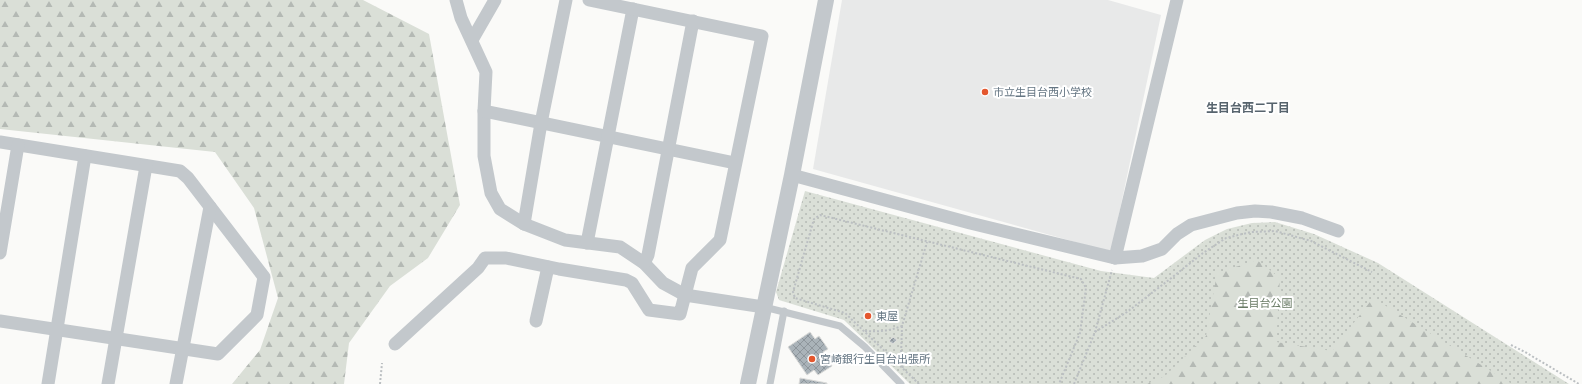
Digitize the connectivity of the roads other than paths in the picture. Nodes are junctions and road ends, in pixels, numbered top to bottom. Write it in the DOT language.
graph roads {
  1 [pos="456,0"];
  2 [pos="495,0"];
  3 [pos="566,0"];
  4 [pos="589,0"];
  5 [pos="824,0"];
  6 [pos="1177,0"];
  7 [pos="633,9"];
  8 [pos="693,22"];
  9 [pos="472,40"];
  10 [pos="484,111"];
  11 [pos="541,123"];
  12 [pos="608,136"];
  13 [pos="0,142"];
  14 [pos="18,145"];
  15 [pos="669,149"];
  16 [pos="85,156"];
  17 [pos="735,162"];
  18 [pos="146,166"];
  19 [pos="792,175"];
  20 [pos="210,207"];
  21 [pos="524,224"];
  22 [pos="1338,231"];
  23 [pos="587,243"];
  24 [pos="0,253"];
  25 [pos="1115,260"];
  26 [pos="644,263"];
  27 [pos="548,267"];
  28 [pos="685,295"];
  29 [pos="764,307"];
  30 [pos="784,312"];
  31 [pos="0,321"];
  32 [pos="536,321"];
  33 [pos="57,330"];
  34 [pos="116,339"];
  35 [pos="395,344"];
  36 [pos="182,349"];
  37 [pos="48,384"];
  38 [pos="108,384"];
  39 [pos="176,384"];
  40 [pos="748,384"];
  41 [pos="770,384"];
  42 [pos="901,384"];
  1 -- 9 [label="street"];
  2 -- 9 [label="street"];
  3 -- 11 [label="street"];
  4 -- 7 [label="street"];
  5 -- 19 [label="street"];
  6 -- 25 [label="street"];
  7 -- 8 [label="street"];
  7 -- 12 [label="street"];
  8 -- 15 [label="street"];
  8 -- 17 [label="street"];
  9 -- 10 [label="street"];
  10 -- 11 [label="street"];
  10 -- 21 [label="street"];
  11 -- 12 [label="street"];
  11 -- 21 [label="street"];
  12 -- 15 [label="street"];
  12 -- 23 [label="street"];
  13 -- 14 [label="street"];
  14 -- 16 [label="street"];
  14 -- 24 [label="street"];
  15 -- 17 [label="street"];
  15 -- 26 [label="street"];
  16 -- 18 [label="street"];
  16 -- 33 [label="street"];
  17 -- 28 [label="street"];
  18 -- 20 [label="street"];
  18 -- 34 [label="street"];
  19 -- 25 [label="street"];
  19 -- 29 [label="street"];
  20 -- 36 [label="street"];
  20 -- 36 [label="street"];
  21 -- 23 [label="street"];
  22 -- 25 [label="street"];
  23 -- 26 [label="street"];
  26 -- 28 [label="street"];
  27 -- 28 [label="street"];
  27 -- 32 [label="street"];
  27 -- 35 [label="street"];
  28 -- 29 [label="street"];
  29 -- 30 [label="lane"];
  29 -- 40 [label="street"];
  30 -- 41 [label="lane"];
  30 -- 42 [label="lane"];
  31 -- 33 [label="street"];
  33 -- 34 [label="street"];
  33 -- 37 [label="street"];
  34 -- 36 [label="street"];
  34 -- 38 [label="street"];
  36 -- 39 [label="street"];
}
